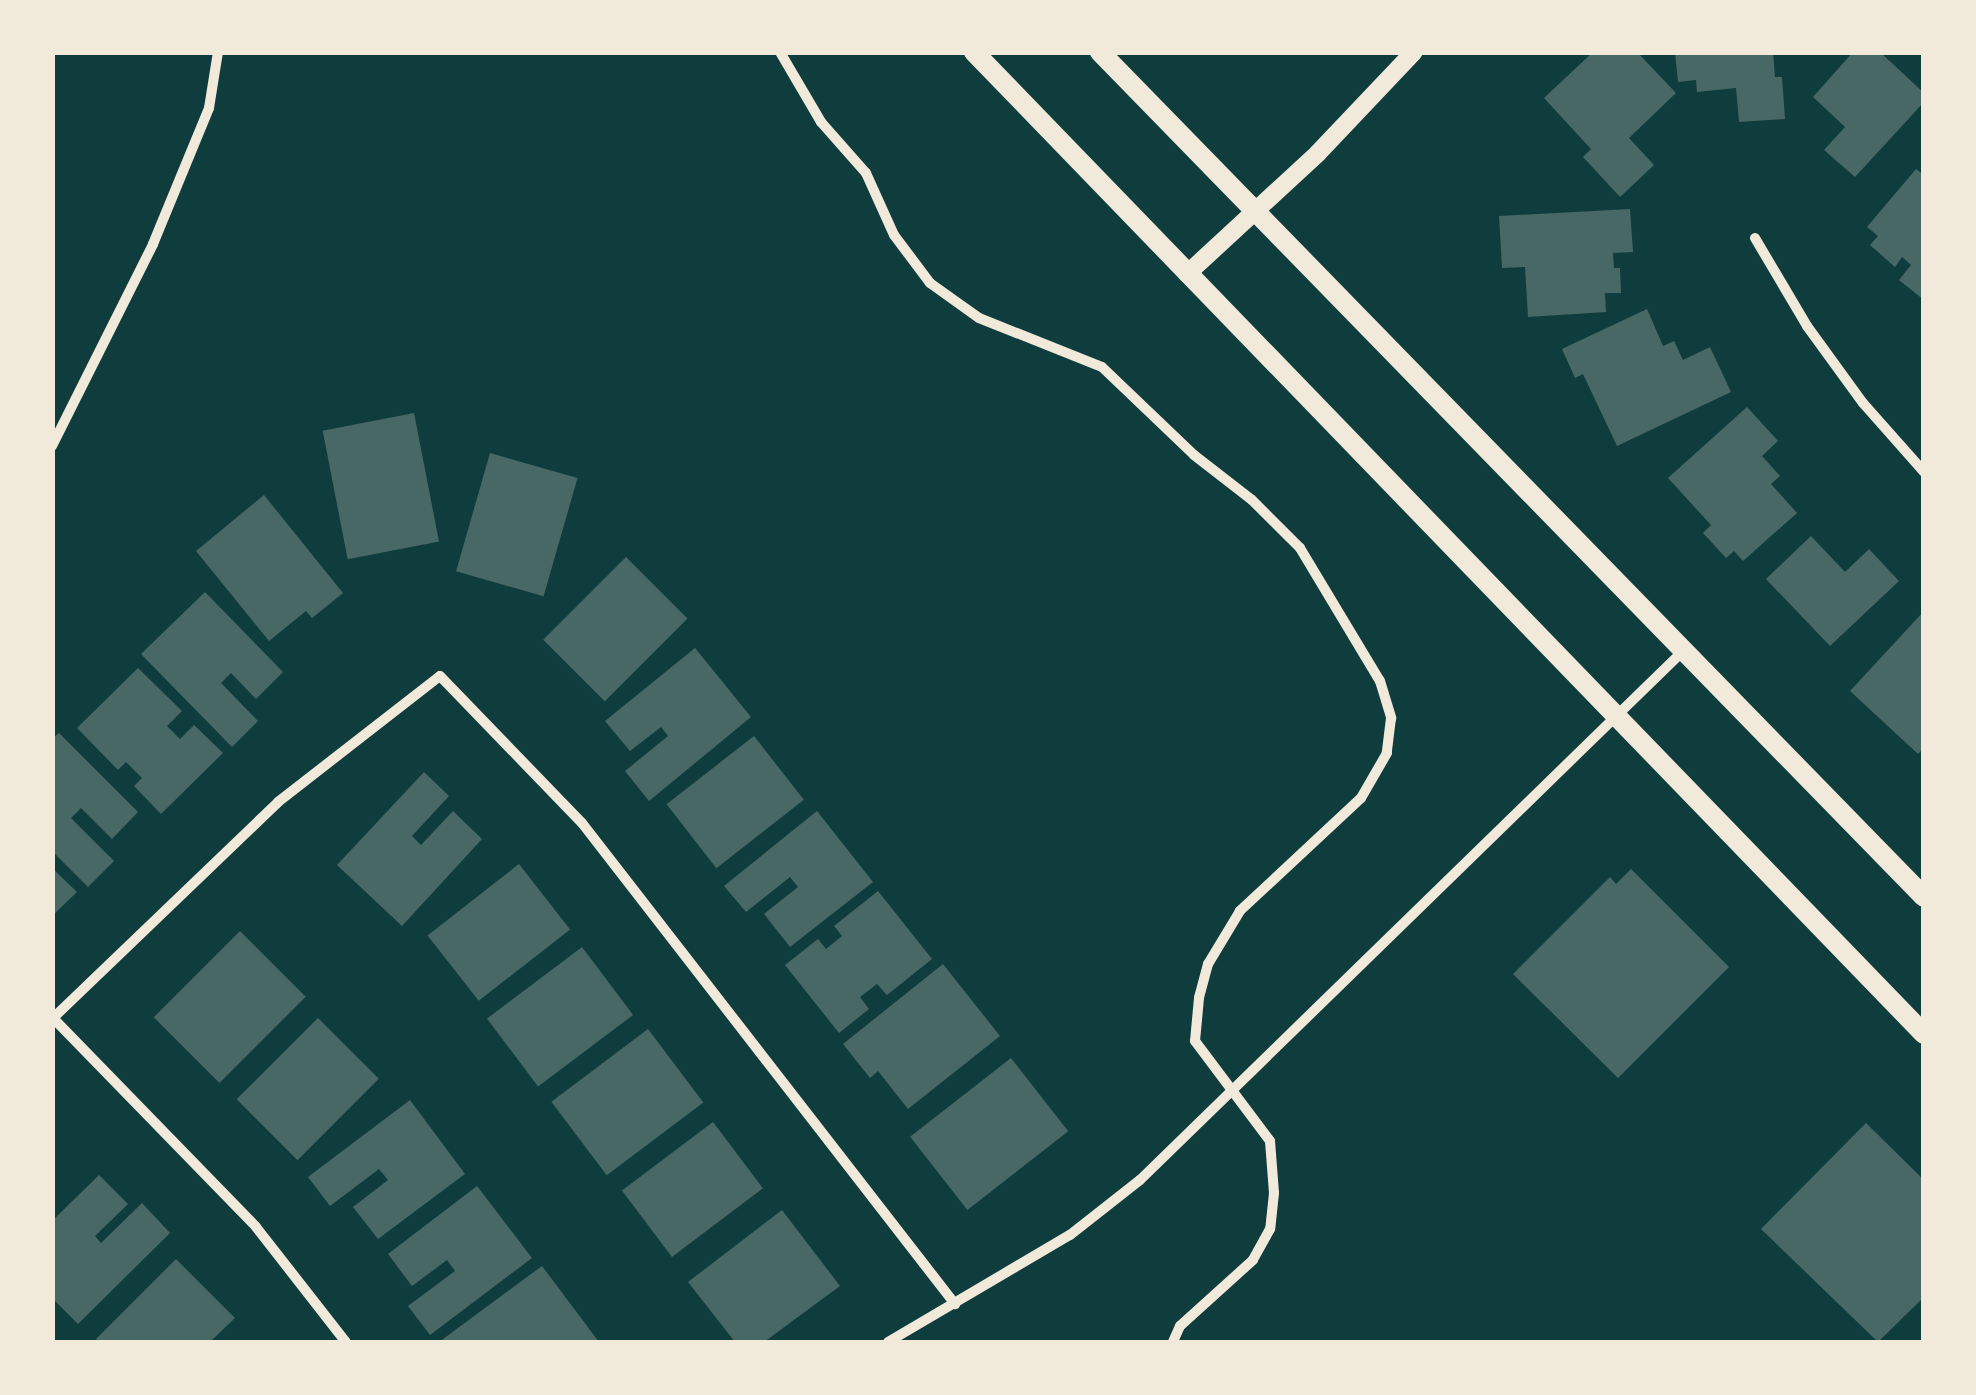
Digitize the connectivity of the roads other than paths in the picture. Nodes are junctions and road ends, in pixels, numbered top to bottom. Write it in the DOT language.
graph roads {
  1 [pos="218,52"];
  2 [pos="780,52"];
  3 [pos="974,52"];
  4 [pos="1100,52"];
  5 [pos="1414,52"];
  6 [pos="1256,212"];
  7 [pos="1755,238"];
  8 [pos="1187,274"];
  9 [pos="52,446"];
  10 [pos="1924,472"];
  11 [pos="1684,650"];
  12 [pos="1614,714"];
  13 [pos="1924,897"];
  14 [pos="53,1018"];
  15 [pos="1924,1034"];
  16 [pos="1231,1092"];
  17 [pos="955,1304"];
  18 [pos="346,1342"];
  19 [pos="888,1342"];
  20 [pos="1173,1342"];
  1 -- 9 [label="street"];
  2 -- 16 [label="street"];
  3 -- 8 [label="main road"];
  4 -- 6 [label="main road"];
  5 -- 6 [label="street"];
  6 -- 8 [label="street"];
  6 -- 11 [label="main road"];
  7 -- 10 [label="street"];
  8 -- 12 [label="main road"];
  11 -- 12 [label="street"];
  11 -- 13 [label="main road"];
  12 -- 15 [label="main road"];
  12 -- 16 [label="street"];
  14 -- 17 [label="street"];
  14 -- 18 [label="street"];
  16 -- 17 [label="street"];
  16 -- 20 [label="street"];
  17 -- 19 [label="street"];
}
